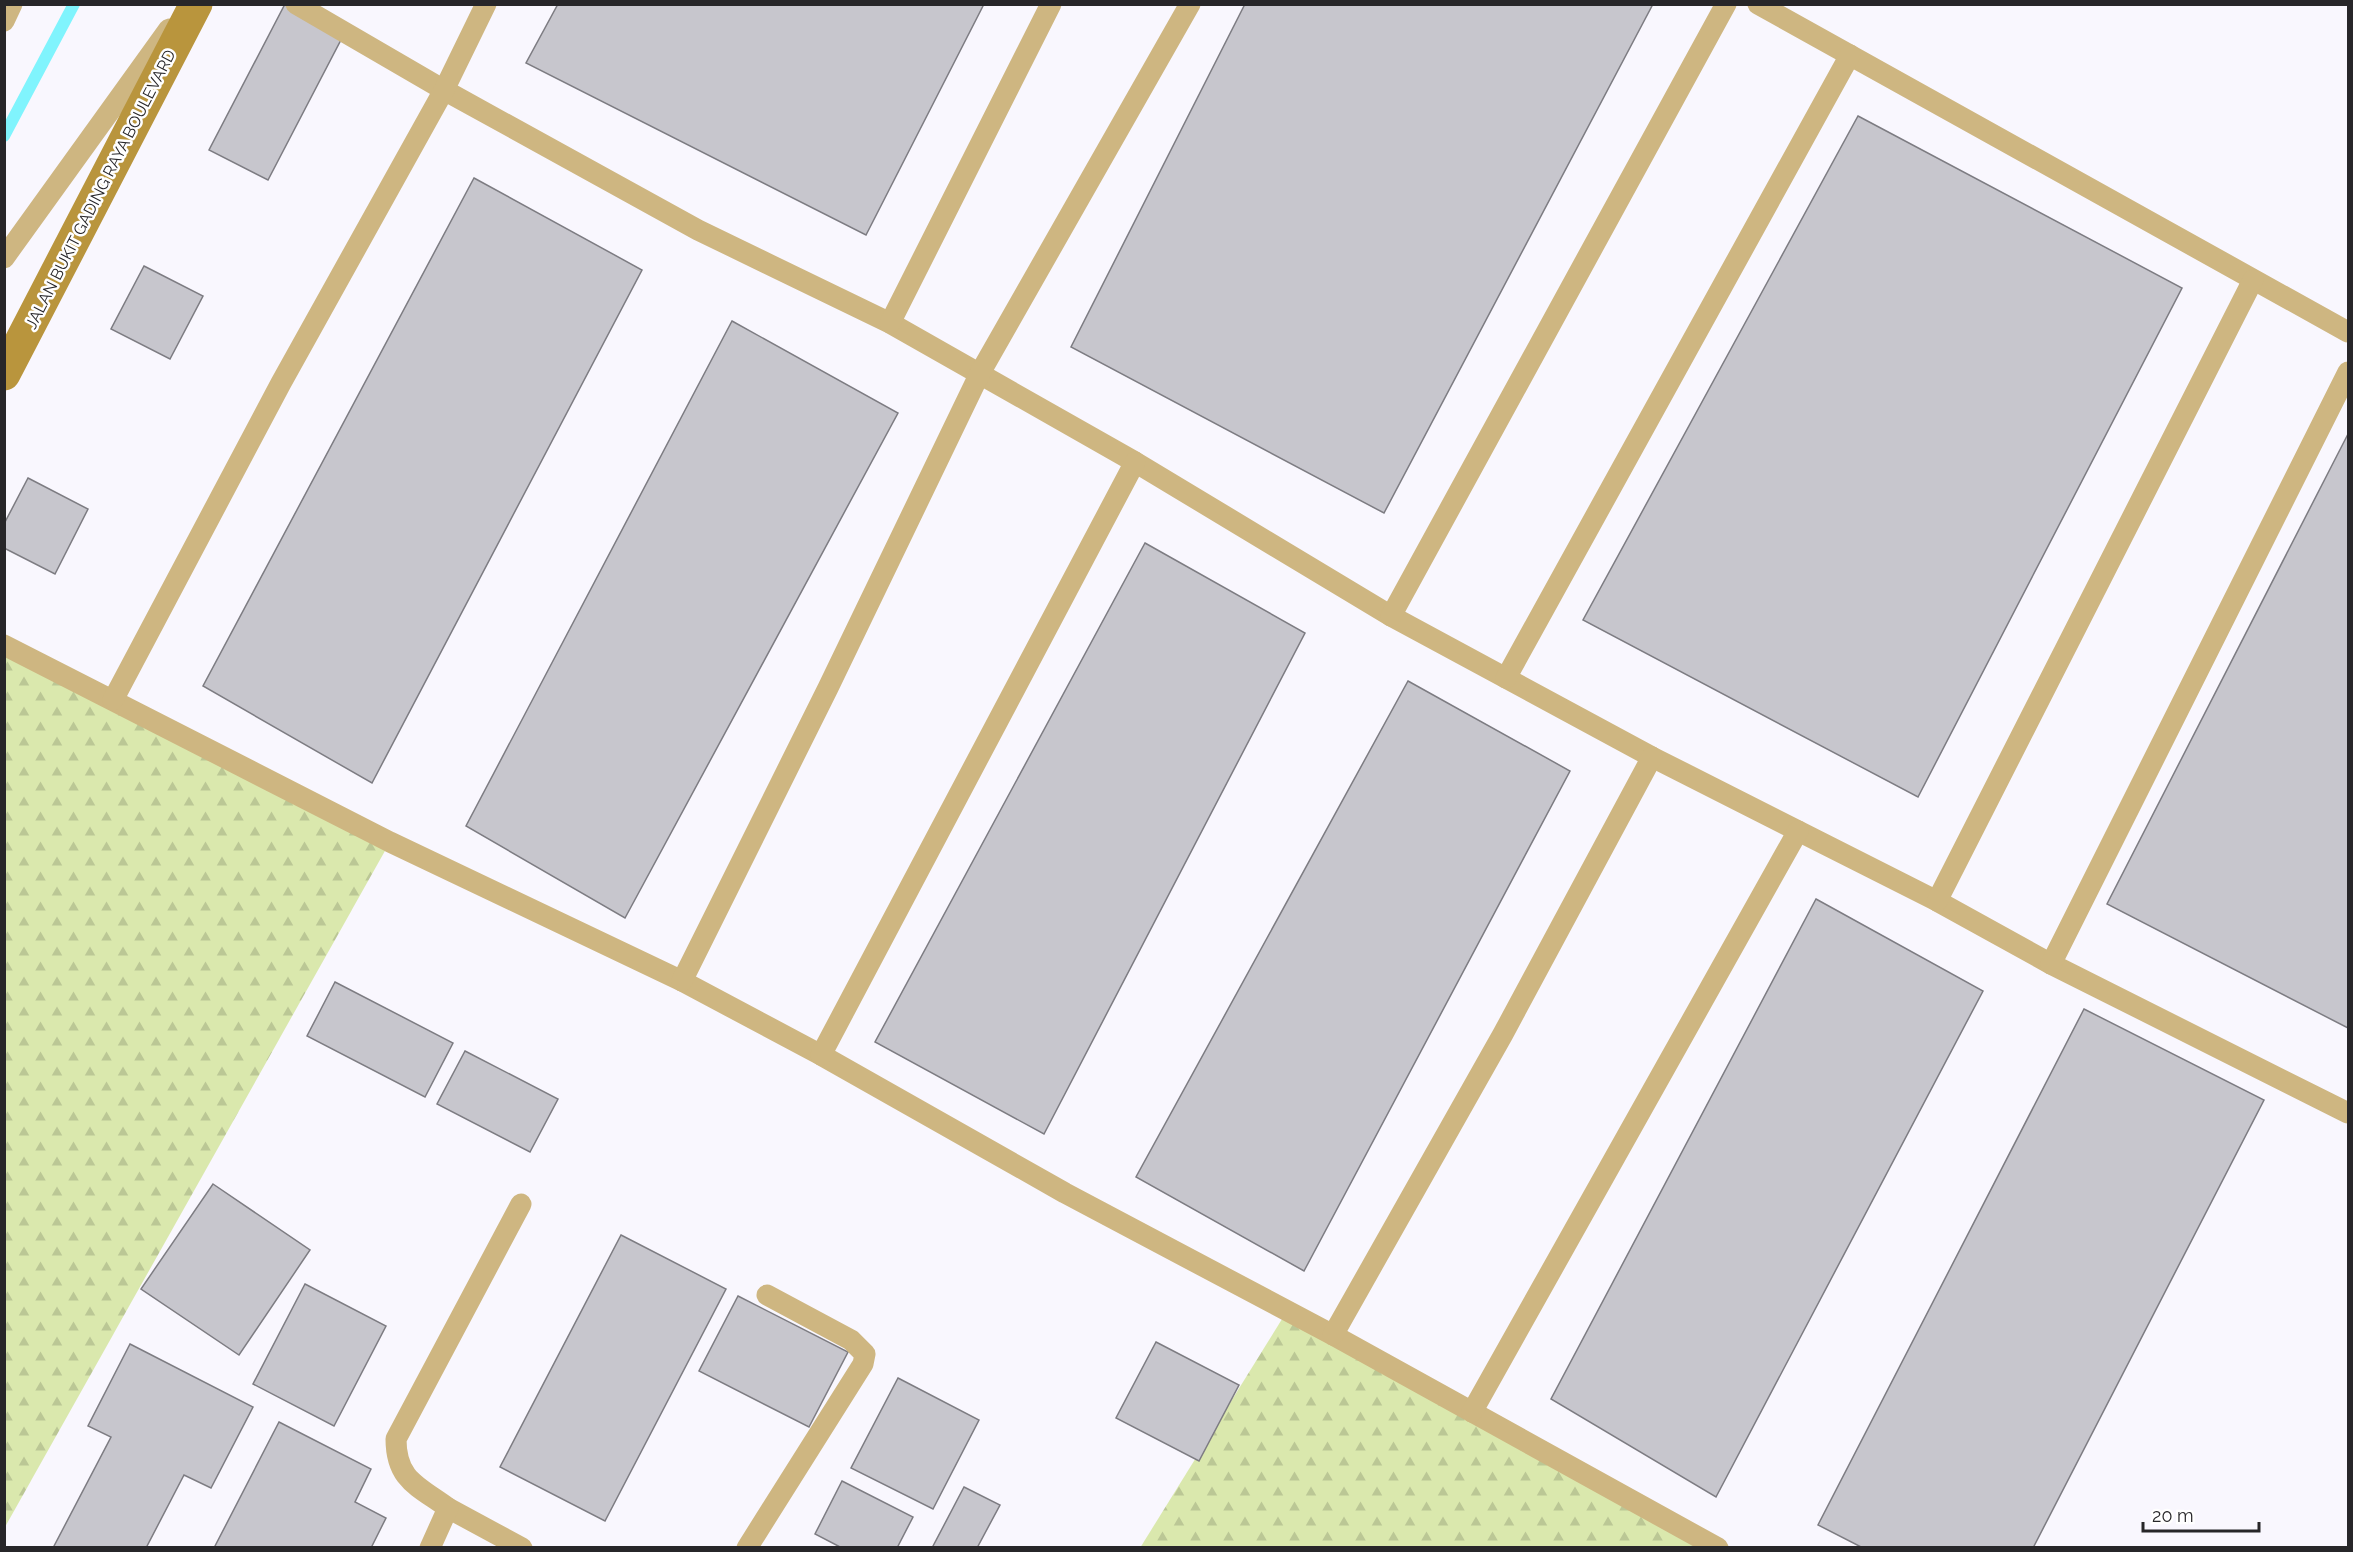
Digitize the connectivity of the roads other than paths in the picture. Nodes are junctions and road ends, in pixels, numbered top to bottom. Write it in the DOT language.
graph roads {
  1 [pos="12,4"];
  2 [pos="187,4"];
  3 [pos="195,4"];
  4 [pos="296,4"];
  5 [pos="486,4"];
  6 [pos="1051,4"];
  7 [pos="1190,4"];
  8 [pos="1726,4"];
  9 [pos="1758,4"];
  10 [pos="4,21"];
  11 [pos="1850,55"];
  12 [pos="444,90"];
  13 [pos="4,258"];
  14 [pos="2253,280"];
  15 [pos="890,323"];
  16 [pos="2349,333"];
  17 [pos="2349,372"];
  18 [pos="980,373"];
  19 [pos="4,374"];
  20 [pos="1134,462"];
  21 [pos="1391,616"];
  22 [pos="4,645"];
  23 [pos="1506,678"];
  24 [pos="113,700"];
  25 [pos="1652,757"];
  26 [pos="1798,831"];
  27 [pos="1937,901"];
  28 [pos="2051,964"];
  29 [pos="682,981"];
  30 [pos="821,1055"];
  31 [pos="2349,1113"];
  32 [pos="521,1204"];
  33 [pos="767,1295"];
  34 [pos="1332,1335"];
  35 [pos="1472,1412"];
  36 [pos="447,1508"];
  37 [pos="430,1548"];
  38 [pos="522,1548"];
  39 [pos="747,1548"];
  40 [pos="1718,1548"];
  1 -- 10 [label="lane"];
  2 -- 13 [label="lane"];
  3 -- 19 [label="street, JALAN BUKIT GADING RAYA BOULEVARD"];
  4 -- 12 [label="lane"];
  5 -- 12 [label="lane"];
  6 -- 15 [label="lane"];
  7 -- 18 [label="lane"];
  8 -- 21 [label="lane"];
  9 -- 11 [label="lane"];
  11 -- 14 [label="lane"];
  11 -- 23 [label="lane"];
  12 -- 15 [label="lane"];
  12 -- 24 [label="lane"];
  14 -- 16 [label="lane"];
  14 -- 27 [label="lane"];
  15 -- 18 [label="lane"];
  17 -- 28 [label="lane"];
  18 -- 20 [label="lane"];
  18 -- 29 [label="lane"];
  20 -- 21 [label="lane"];
  20 -- 30 [label="lane"];
  21 -- 23 [label="lane"];
  22 -- 24 [label="lane"];
  23 -- 25 [label="lane"];
  24 -- 29 [label="lane"];
  25 -- 26 [label="lane"];
  25 -- 34 [label="lane"];
  26 -- 27 [label="lane"];
  26 -- 35 [label="lane"];
  27 -- 28 [label="lane"];
  28 -- 31 [label="lane"];
  29 -- 30 [label="lane"];
  30 -- 34 [label="lane"];
  32 -- 36 [label="lane"];
  33 -- 39 [label="lane"];
  34 -- 35 [label="lane"];
  35 -- 40 [label="lane"];
  36 -- 37 [label="lane"];
  36 -- 38 [label="lane"];
}
